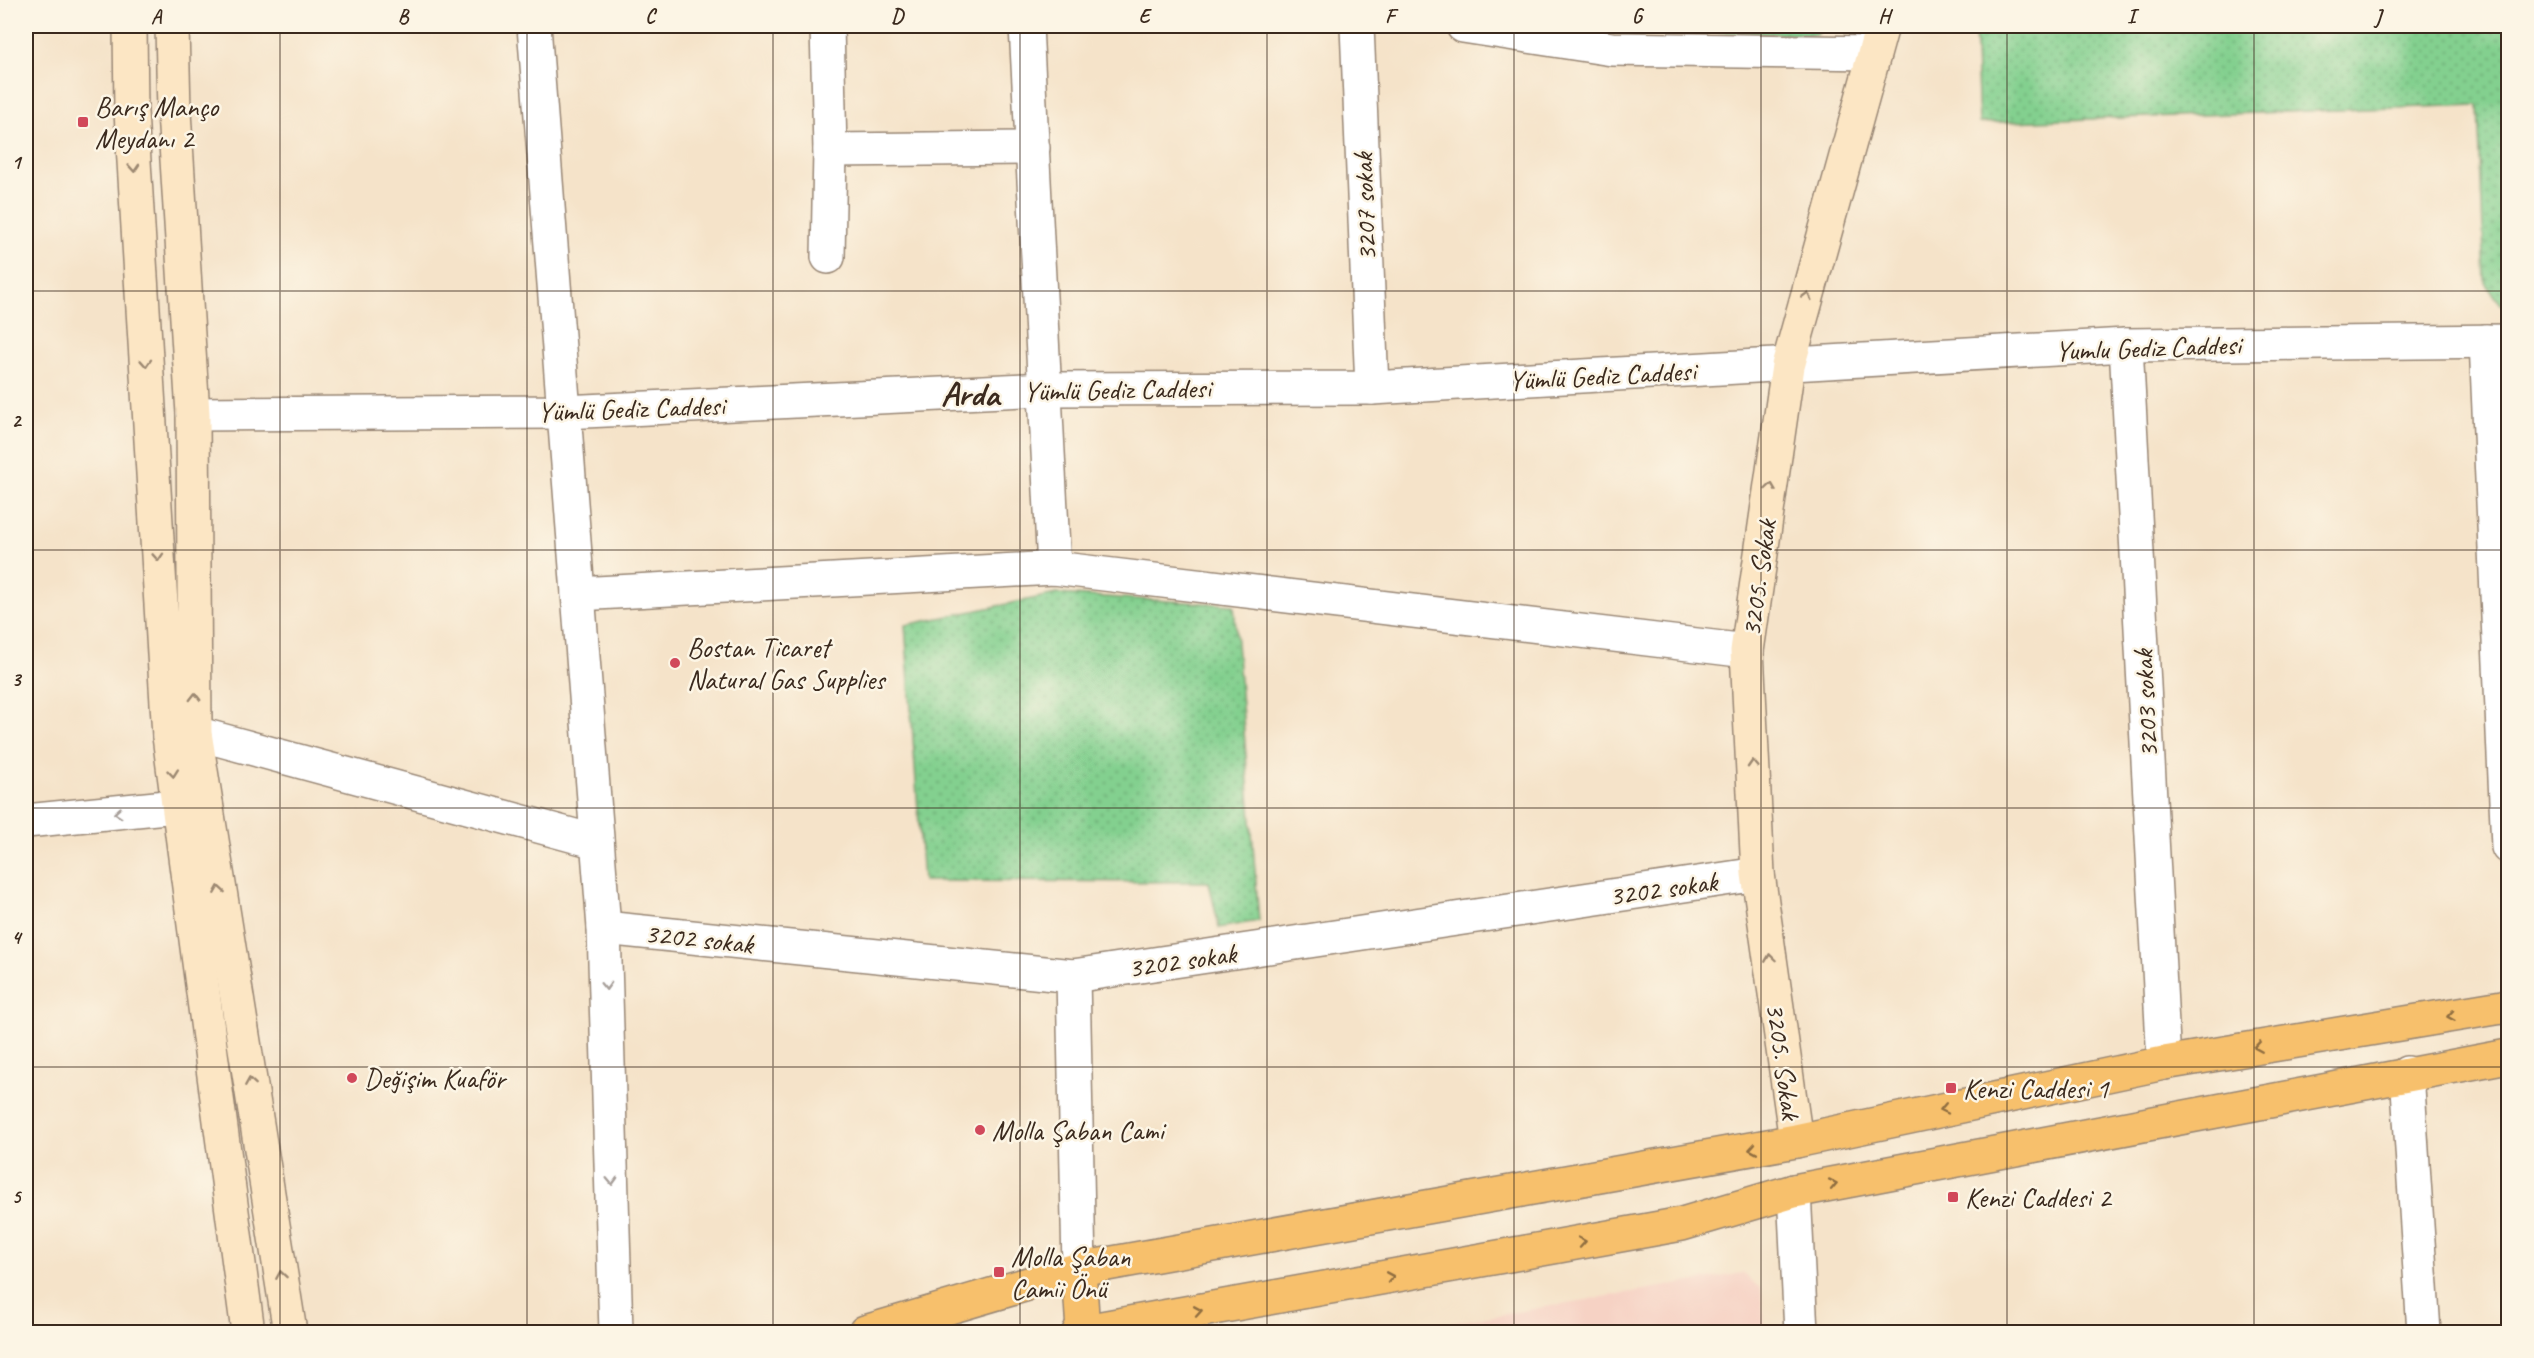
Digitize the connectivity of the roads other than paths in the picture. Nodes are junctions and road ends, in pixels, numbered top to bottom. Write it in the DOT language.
graph roads {
  1 [pos="130,26"];
  2 [pos="172,26"];
  3 [pos="534,26"];
  4 [pos="828,26"];
  5 [pos="1026,26"];
  6 [pos="1357,26"];
  7 [pos="1463,26"];
  8 [pos="1878,39"];
  9 [pos="1033,148"];
  10 [pos="830,150"];
  11 [pos="828,257"];
  12 [pos="2497,341"];
  13 [pos="2126,345"];
  14 [pos="1788,366"];
  15 [pos="1372,387"];
  16 [pos="1046,389"];
  17 [pos="564,412"];
  18 [pos="193,414"];
  19 [pos="1054,568"];
  20 [pos="578,594"];
  21 [pos="1747,651"];
  22 [pos="182,734"];
  23 [pos="191,805"];
  24 [pos="26,821"];
  25 [pos="597,842"];
  26 [pos="2508,847"];
  27 [pos="1758,874"];
  28 [pos="604,928"];
  29 [pos="1073,976"];
  30 [pos="2508,1006"];
  31 [pos="2508,1056"];
  32 [pos="2164,1062"];
  33 [pos="2408,1073"];
  34 [pos="1796,1141"];
  35 [pos="1794,1191"];
  36 [pos="1079,1269"];
  37 [pos="248,1332"];
  38 [pos="290,1332"];
  39 [pos="616,1332"];
  40 [pos="865,1332"];
  41 [pos="1081,1332"];
  42 [pos="1801,1332"];
  43 [pos="2424,1332"];
  1 -- 22 [label="main road, one-way"];
  2 -- 18 [label="main road"];
  3 -- 17 [label="street"];
  4 -- 10 [label="street"];
  5 -- 9 [label="street"];
  6 -- 15 [label="street, 3207 sokak"];
  7 -- 8 [label="street"];
  14 -- 8 [label="main road, 3205. Sokak, one-way"];
  9 -- 10 [label="street"];
  9 -- 16 [label="street"];
  10 -- 11 [label="street"];
  12 -- 13 [label="street, Yumlu Gediz Caddesi"];
  12 -- 26 [label="street"];
  13 -- 14 [label="street, Yumlu Gediz Caddesi"];
  13 -- 32 [label="street, 3203 sokak"];
  14 -- 15 [label="street, Yümlü Gediz Caddesi"];
  21 -- 14 [label="main road, 3205. Sokak, one-way"];
  15 -- 16 [label="street, Yümlü Gediz Caddesi"];
  16 -- 17 [label="street, Yümlü Gediz Caddesi"];
  16 -- 19 [label="street"];
  17 -- 18 [label="street, Yümlü Gediz Caddesi"];
  17 -- 20 [label="street"];
  22 -- 18 [label="main road, one-way"];
  19 -- 20 [label="street"];
  19 -- 21 [label="street"];
  20 -- 25 [label="street"];
  27 -- 21 [label="main road, 3205. Sokak, one-way"];
  22 -- 23 [label="main road"];
  22 -- 25 [label="street"];
  23 -- 24 [label="street, one-way"];
  23 -- 37 [label="main road"];
  38 -- 23 [label="main road, one-way"];
  25 -- 28 [label="street"];
  27 -- 29 [label="street, 3202 sokak"];
  34 -- 27 [label="main road, 3205. Sokak, one-way"];
  28 -- 29 [label="street, 3202 sokak"];
  28 -- 39 [label="street, one-way"];
  29 -- 36 [label="street"];
  30 -- 32 [label="main road, one-way"];
  31 -- 33 [label="main road"];
  32 -- 34 [label="main road, one-way"];
  35 -- 33 [label="main road, one-way"];
  33 -- 43 [label="street"];
  34 -- 35 [label="main road"];
  34 -- 36 [label="main road, one-way"];
  41 -- 35 [label="main road, one-way"];
  35 -- 42 [label="street"];
  36 -- 40 [label="main road"];
  36 -- 41 [label="main road"];
}
